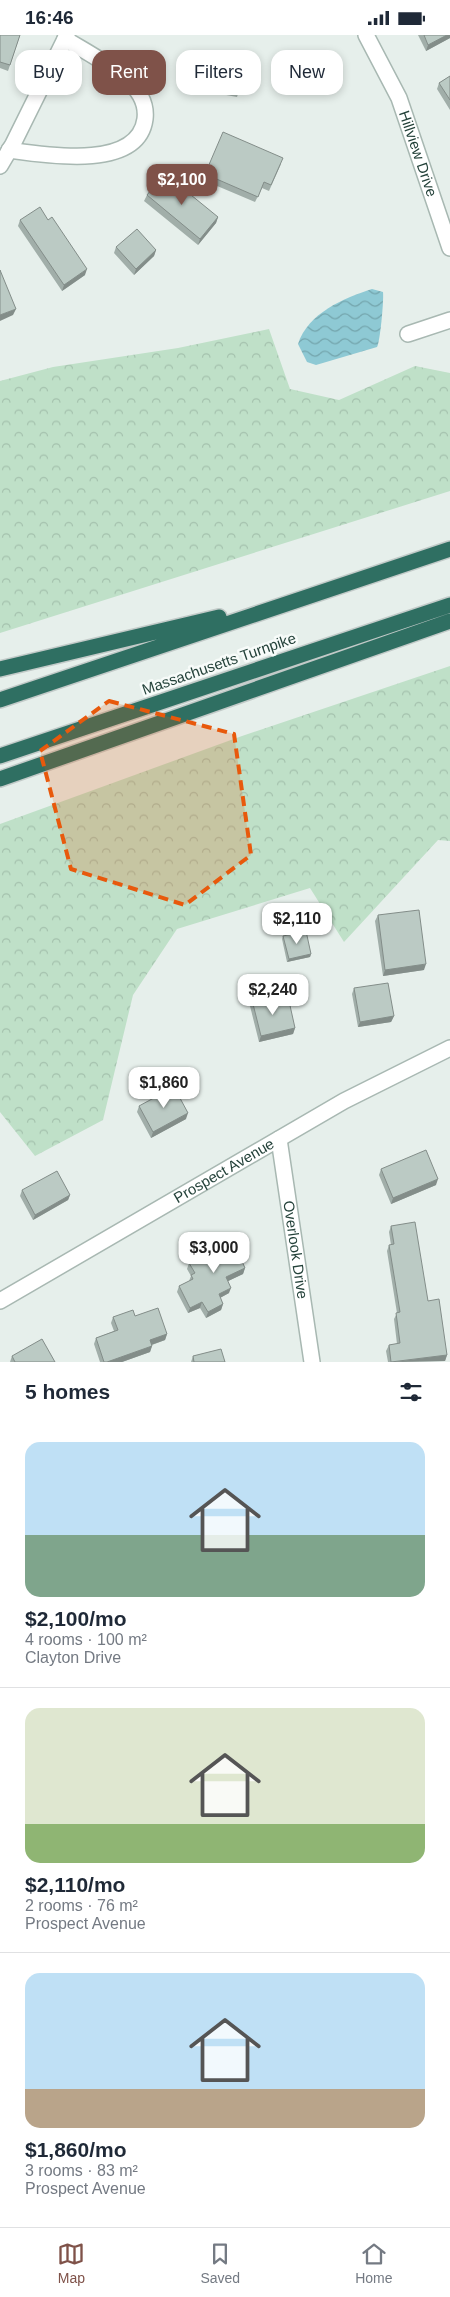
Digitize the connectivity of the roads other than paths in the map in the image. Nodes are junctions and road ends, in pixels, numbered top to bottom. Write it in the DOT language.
graph roads {
  1 [pos="366,35"];
  2 [pos="66,37"];
  3 [pos="9,150"];
  4 [pos="0,166"];
  5 [pos="450,249"];
  6 [pos="450,320"];
  7 [pos="408,334"];
  8 [pos="450,549"];
  9 [pos="311,596"];
  10 [pos="450,605"];
  11 [pos="450,621"];
  12 [pos="0,669"];
  13 [pos="0,700"];
  14 [pos="0,756"];
  15 [pos="0,779"];
  16 [pos="450,1048"];
  17 [pos="279,1139"];
  18 [pos="0,1301"];
  19 [pos="312,1362"];
  1 -- 5 [label="street, Hillview Drive"];
  2 -- 3 [label="street"];
  2 -- 3 [label="street"];
  3 -- 4 [label="street"];
  6 -- 7 [label="street"];
  8 -- 9 [label="highway"];
  9 -- 12 [label="highway"];
  9 -- 13 [label="highway"];
  10 -- 14 [label="highway, Massachusetts Turnpike"];
  11 -- 15 [label="highway"];
  16 -- 17 [label="street, Prospect Avenue"];
  17 -- 18 [label="street, Prospect Avenue"];
  17 -- 19 [label="street, Overlook Drive"];
}
